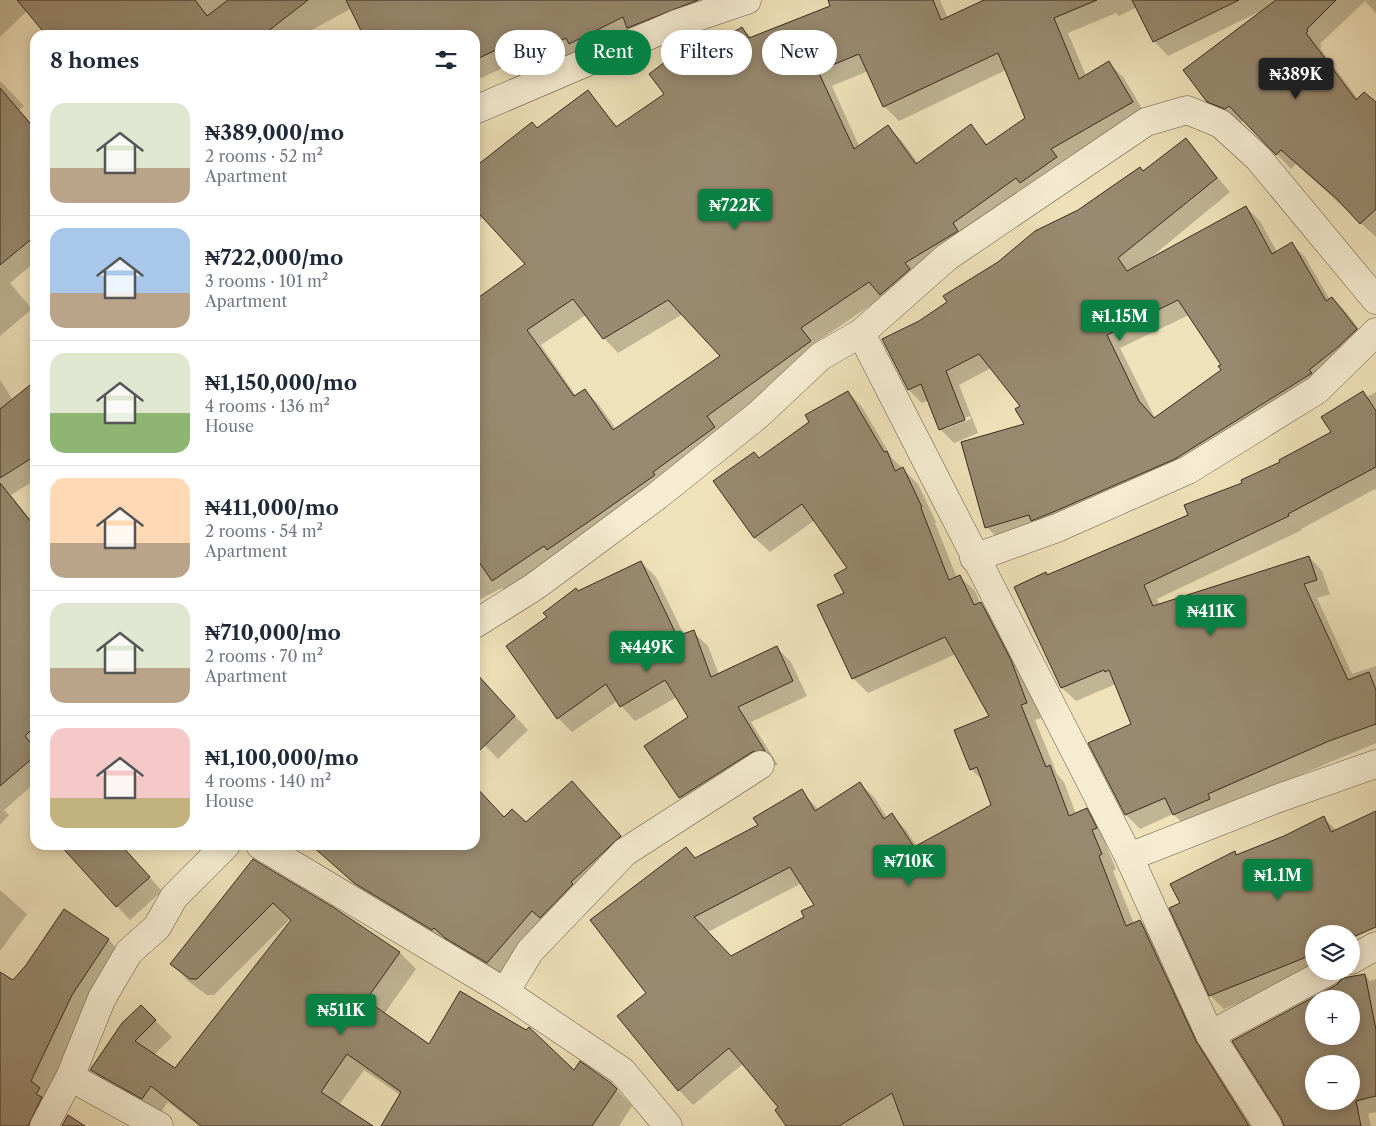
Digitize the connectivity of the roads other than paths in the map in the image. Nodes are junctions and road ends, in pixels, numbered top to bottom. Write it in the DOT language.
graph roads {
  1 [pos="747,0"];
  2 [pos="480,108"];
  3 [pos="1376,300"];
  4 [pos="1376,332"];
  5 [pos="861,333"];
  6 [pos="974,558"];
  7 [pos="480,621"];
  8 [pos="1376,764"];
  9 [pos="760,765"];
  10 [pos="221,850"];
  11 [pos="268,850"];
  12 [pos="1129,857"];
  13 [pos="1376,946"];
  14 [pos="1360,955"];
  15 [pos="1312,980"];
  16 [pos="504,992"];
  17 [pos="1210,1035"];
  18 [pos="70,1077"];
  19 [pos="44,1126"];
  20 [pos="159,1126"];
  21 [pos="668,1126"];
  22 [pos="1268,1126"];
  1 -- 2 [label="street"];
  3 -- 5 [label="street"];
  4 -- 6 [label="street"];
  5 -- 6 [label="street"];
  5 -- 7 [label="street"];
  6 -- 12 [label="street"];
  8 -- 12 [label="street"];
  9 -- 16 [label="street"];
  10 -- 18 [label="street"];
  11 -- 16 [label="street"];
  12 -- 17 [label="street"];
  13 -- 14 [label="street"];
  15 -- 17 [label="street"];
  16 -- 21 [label="street"];
  17 -- 22 [label="street"];
  18 -- 19 [label="street"];
  18 -- 20 [label="street"];
}
